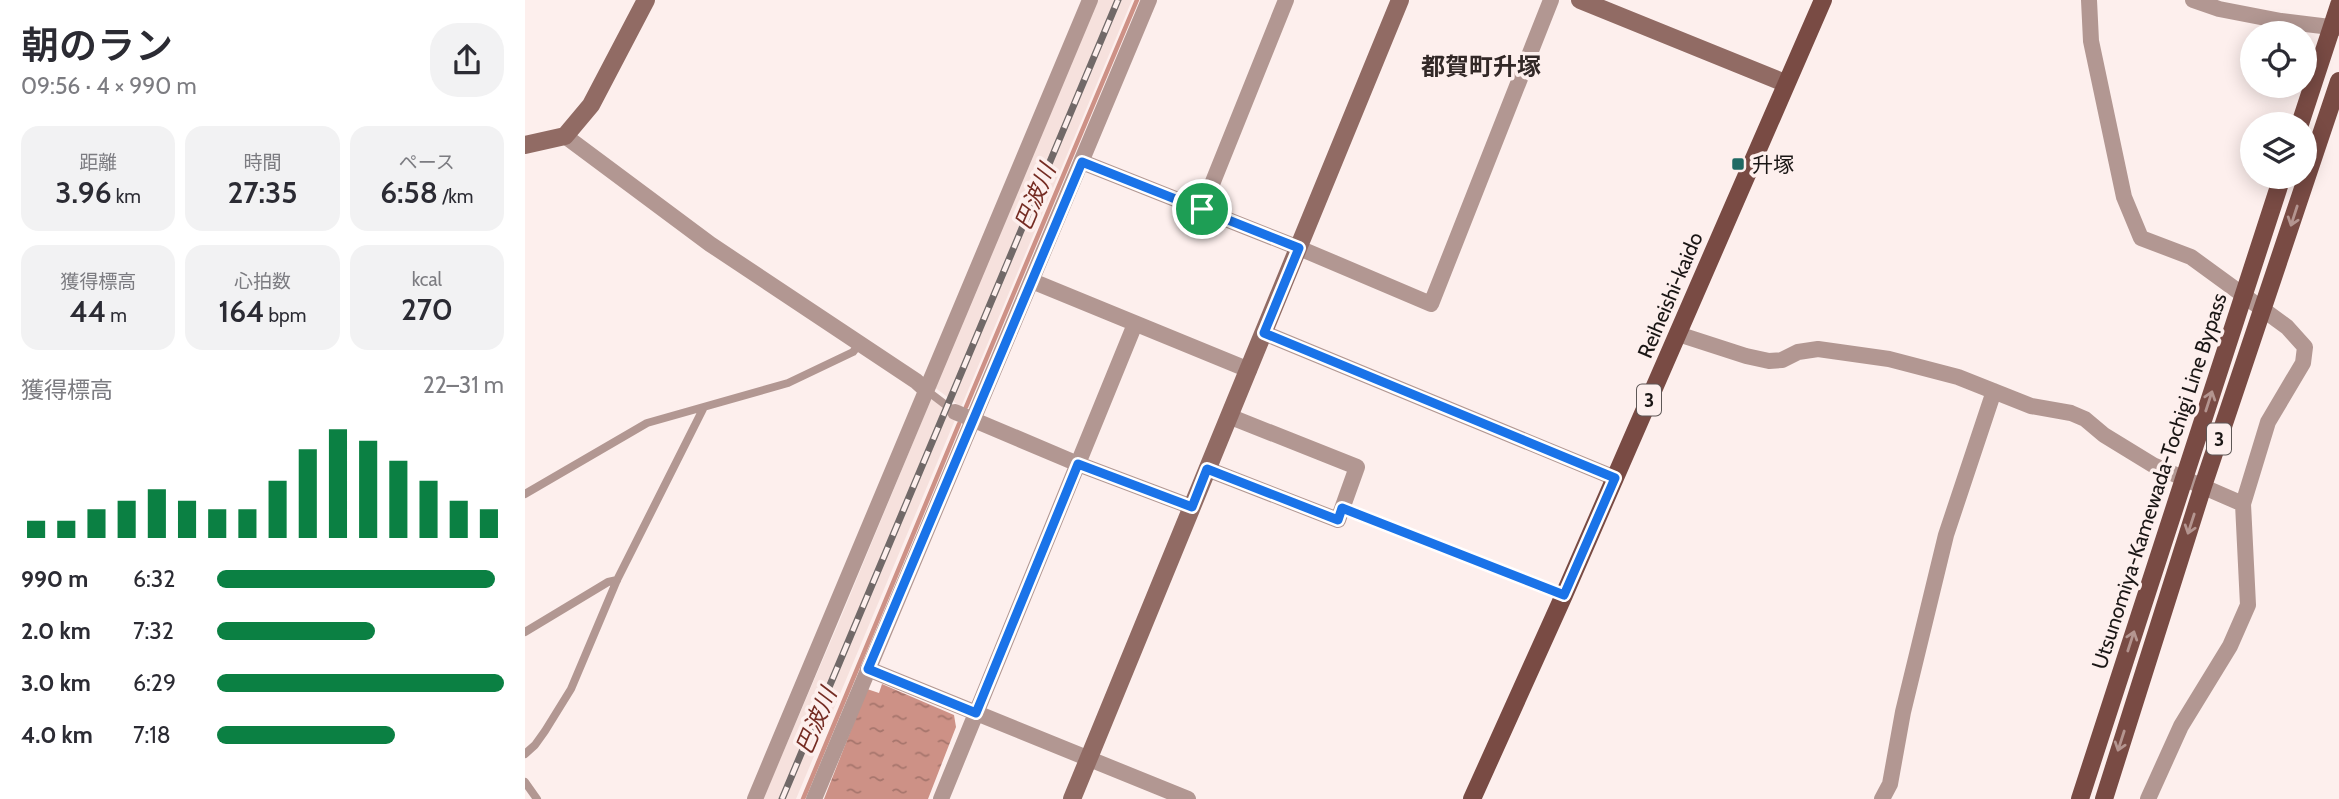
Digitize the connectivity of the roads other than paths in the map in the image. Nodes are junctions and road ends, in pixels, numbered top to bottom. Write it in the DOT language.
graph roads {
  1 [pos="646,0"];
  2 [pos="1090,0"];
  3 [pos="1149,0"];
  4 [pos="1286,0"];
  5 [pos="1400,0"];
  6 [pos="1551,0"];
  7 [pos="1580,0"];
  8 [pos="1823,0"];
  9 [pos="2089,0"];
  10 [pos="2193,0"];
  11 [pos="2339,5"];
  12 [pos="2336,27"];
  13 [pos="2339,81"];
  14 [pos="1785,83"];
  15 [pos="2304,112"];
  16 [pos="565,136"];
  17 [pos="525,145"];
  18 [pos="1082,162"];
  19 [pos="2278,189"];
  20 [pos="1202,209"];
  21 [pos="1299,248"];
  22 [pos="1032,281"];
  23 [pos="2242,296"];
  24 [pos="2262,310"];
  25 [pos="1135,324"];
  26 [pos="1264,333"];
  27 [pos="1678,334"];
  28 [pos="860,343"];
  29 [pos="1249,370"];
  30 [pos="926,390"];
  31 [pos="1994,391"];
  32 [pos="702,409"];
  33 [pos="955,412"];
  34 [pos="1231,417"];
  35 [pos="973,419"];
  36 [pos="1078,464"];
  37 [pos="1207,469"];
  38 [pos="2184,477"];
  39 [pos="1615,478"];
  40 [pos="2203,486"];
  41 [pos="525,494"];
  42 [pos="2243,503"];
  43 [pos="1192,507"];
  44 [pos="1342,508"];
  45 [pos="617,580"];
  46 [pos="1564,595"];
  47 [pos="525,632"];
  48 [pos="868,669"];
  49 [pos="976,713"];
  50 [pos="525,754"];
  51 [pos="1089,759"];
  52 [pos="525,782"];
  53 [pos="1178,797"];
  54 [pos="537,799"];
  55 [pos="755,799"];
  56 [pos="814,799"];
  57 [pos="941,799"];
  58 [pos="1072,799"];
  59 [pos="1472,799"];
  60 [pos="1882,799"];
  61 [pos="2080,799"];
  62 [pos="2103,799"];
  63 [pos="2148,799"];
  1 -- 16 [label="street"];
  2 -- 30 [label="street"];
  3 -- 18 [label="street"];
  4 -- 20 [label="street"];
  5 -- 21 [label="street"];
  6 -- 21 [label="street"];
  7 -- 14 [label="street"];
  8 -- 14 [label="main road, Reiheishi-kaido / 3"];
  9 -- 23 [label="street"];
  10 -- 12 [label="street"];
  11 -- 12 [label="main road"];
  12 -- 15 [label="main road"];
  13 -- 24 [label="main road, Utsunomiya-Kamewada-Tochigi Line Bypass / 3, one-way"];
  14 -- 27 [label="main road, Reiheishi-kaido / 3"];
  16 -- 17 [label="street"];
  16 -- 28 [label="street"];
  18 -- 20 [label="street"];
  18 -- 22 [label="street"];
  19 -- 23 [label="main road, Utsunomiya-Kamewada-Tochigi Line Bypass / 3"];
  20 -- 21 [label="street"];
  21 -- 26 [label="street"];
  22 -- 25 [label="street"];
  22 -- 35 [label="street"];
  23 -- 24 [label="street"];
  38 -- 23 [label="main road, Utsunomiya-Kamewada-Tochigi Line Bypass / 3, one-way"];
  24 -- 40 [label="main road, Utsunomiya-Kamewada-Tochigi Line Bypass / 3"];
  24 -- 42 [label="street"];
  25 -- 29 [label="street"];
  25 -- 36 [label="street"];
  26 -- 29 [label="street"];
  26 -- 39 [label="street"];
  27 -- 31 [label="street"];
  27 -- 39 [label="main road, Reiheishi-kaido / 3"];
  28 -- 30 [label="street"];
  28 -- 32 [label="lane"];
  29 -- 34 [label="street"];
  30 -- 33 [label="lane"];
  30 -- 55 [label="street"];
  31 -- 38 [label="street"];
  31 -- 60 [label="street"];
  32 -- 41 [label="lane"];
  32 -- 45 [label="lane"];
  33 -- 35 [label="street"];
  34 -- 37 [label="street"];
  34 -- 44 [label="street"];
  35 -- 36 [label="street"];
  35 -- 48 [label="street"];
  36 -- 43 [label="street"];
  36 -- 49 [label="street"];
  37 -- 43 [label="street"];
  37 -- 44 [label="street"];
  38 -- 40 [label="street"];
  61 -- 38 [label="main road, Utsunomiya-Kamewada-Tochigi Line Bypass / 3, one-way"];
  39 -- 46 [label="main road, Reiheishi-kaido / 3"];
  40 -- 42 [label="street"];
  40 -- 62 [label="main road, Utsunomiya-Kamewada-Tochigi Line Bypass / 3, one-way"];
  42 -- 63 [label="street"];
  43 -- 51 [label="street"];
  44 -- 46 [label="lane"];
  45 -- 47 [label="lane"];
  45 -- 50 [label="lane"];
  46 -- 59 [label="main road, Reiheishi-kaido / 3"];
  48 -- 49 [label="street"];
  48 -- 56 [label="street"];
  49 -- 51 [label="street"];
  49 -- 57 [label="street"];
  51 -- 53 [label="street"];
  51 -- 58 [label="street"];
  52 -- 54 [label="lane"];
}
